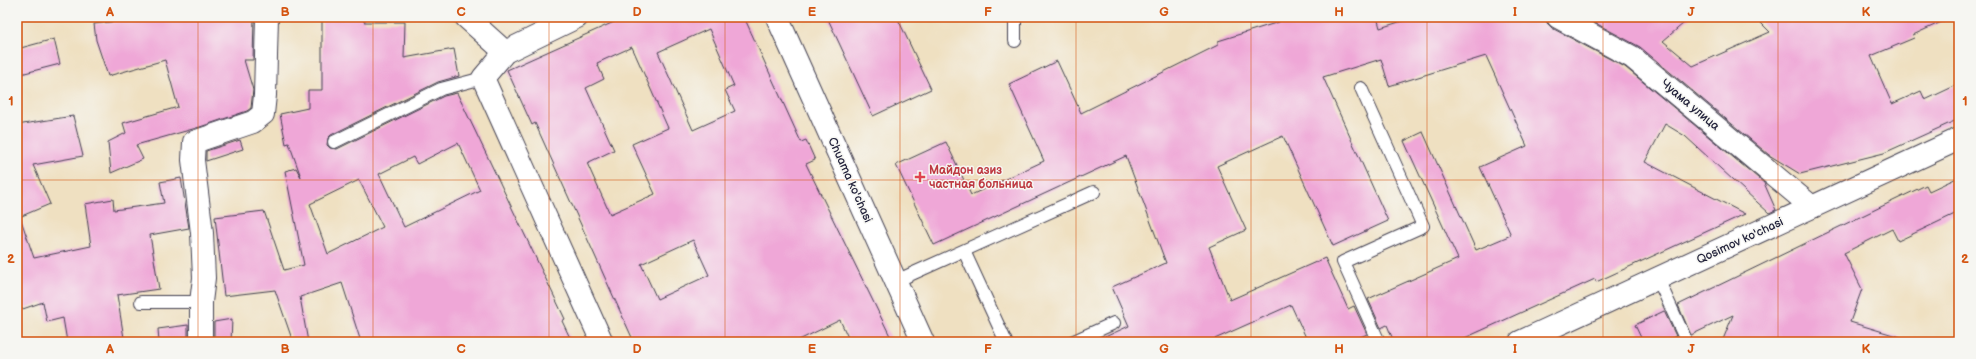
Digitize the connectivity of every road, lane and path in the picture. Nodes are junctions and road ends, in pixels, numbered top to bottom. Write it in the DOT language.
graph roads {
  1 [pos="267,17"];
  2 [pos="466,17"];
  3 [pos="577,17"];
  4 [pos="777,17"];
  5 [pos="1015,17"];
  6 [pos="1558,17"];
  7 [pos="1015,41"];
  8 [pos="505,52"];
  9 [pos="483,78"];
  10 [pos="1361,88"];
  11 [pos="1959,140"];
  12 [pos="334,142"];
  13 [pos="1094,192"];
  14 [pos="1812,207"];
  15 [pos="964,251"];
  16 [pos="1658,279"];
  17 [pos="896,281"];
  18 [pos="141,302"];
  19 [pos="202,302"];
  20 [pos="1114,323"];
  21 [pos="200,342"];
  22 [pos="602,342"];
  23 [pos="924,342"];
  24 [pos="1006,342"];
  25 [pos="1072,342"];
  26 [pos="1379,342"];
  27 [pos="1520,342"];
  28 [pos="1684,342"];
  1 -- 19 [label="street"];
  2 -- 8 [label="street"];
  3 -- 8 [label="street"];
  4 -- 17 [label="street, Chuama ko'chasi"];
  5 -- 7 [label="lane"];
  6 -- 14 [label="street, Чуама улица"];
  8 -- 9 [label="street"];
  9 -- 12 [label="lane"];
  9 -- 22 [label="street"];
  10 -- 26 [label="lane"];
  11 -- 14 [label="street, Qosimov ko'chasi"];
  13 -- 15 [label="lane"];
  14 -- 16 [label="street, Qosimov ko'chasi"];
  15 -- 17 [label="lane"];
  15 -- 24 [label="lane"];
  16 -- 27 [label="street, Qosimov ko'chasi"];
  16 -- 28 [label="lane"];
  17 -- 23 [label="street, Chuama ko'chasi"];
  18 -- 19 [label="lane"];
  19 -- 21 [label="street"];
  20 -- 25 [label="lane"];
}
